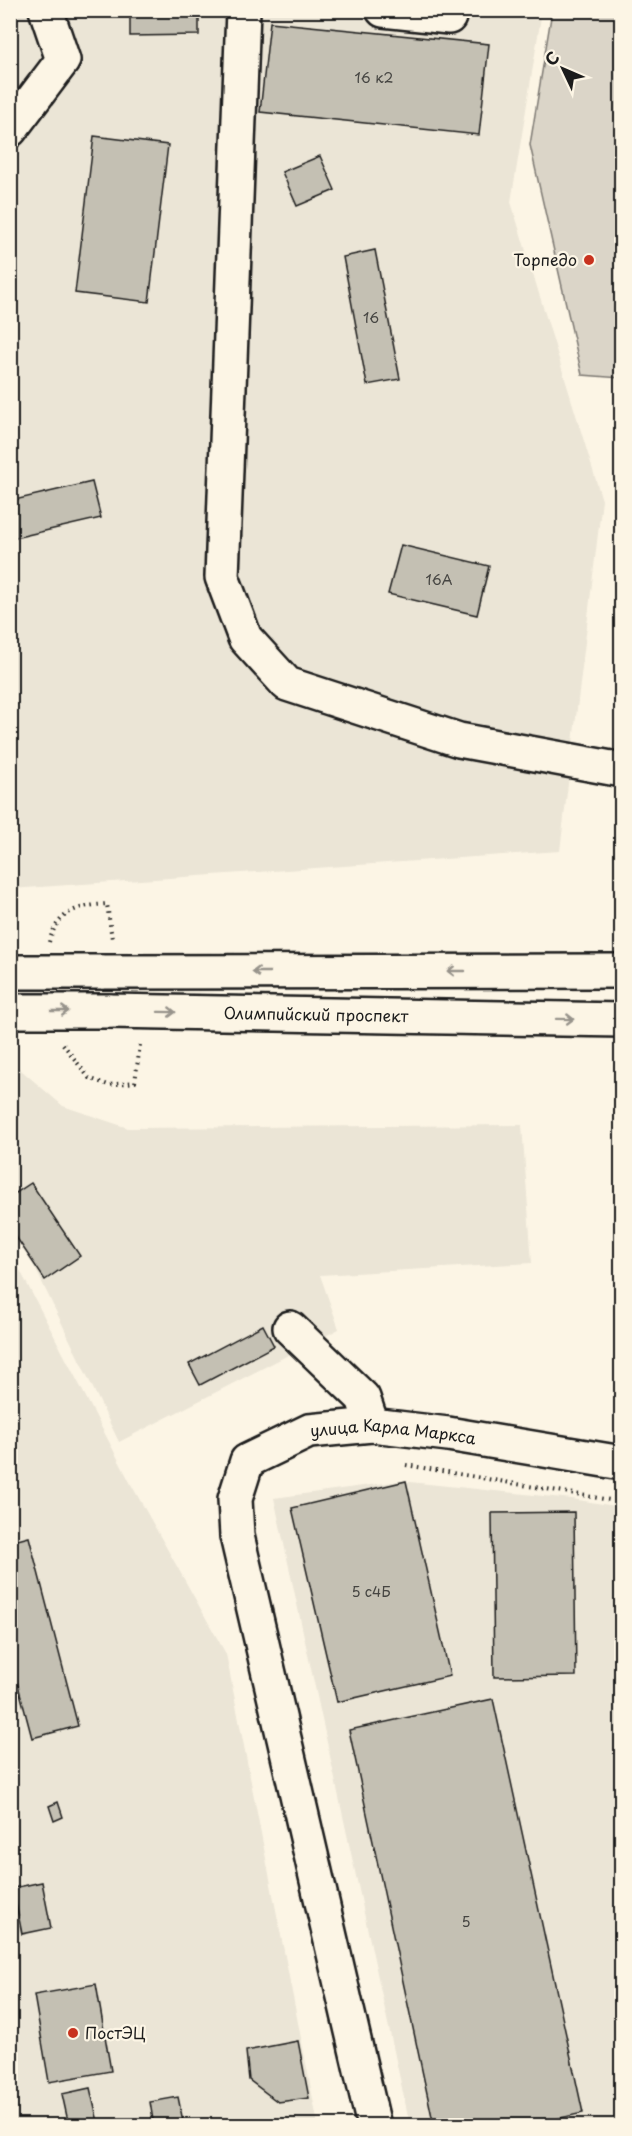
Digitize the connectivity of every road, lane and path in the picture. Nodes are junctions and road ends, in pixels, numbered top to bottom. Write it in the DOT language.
graph roads {
  1 [pos="46,10"];
  2 [pos="243,10"];
  3 [pos="383,10"];
  4 [pos="450,10"];
  5 [pos="10,130"];
  6 [pos="621,770"];
  7 [pos="106,904"];
  8 [pos="112,939"];
  9 [pos="621,971"];
  10 [pos="10,972"];
  11 [pos="10,1011"];
  12 [pos="621,1020"];
  13 [pos="62,1042"];
  14 [pos="140,1045"];
  15 [pos="290,1328"];
  16 [pos="372,1425"];
  17 [pos="621,1463"];
  18 [pos="406,1465"];
  19 [pos="621,1502"];
  20 [pos="374,2126"];
  1 -- 5 [label="main road"];
  2 -- 6 [label="main road"];
  3 -- 4 [label="main road"];
  7 -- 8 [label="path"];
  9 -- 10 [label="main road, one-way, bridge"];
  11 -- 12 [label="main road, Олимпийский проспект, one-way, bridge"];
  13 -- 14 [label="path"];
  15 -- 16 [label="main road"];
  16 -- 17 [label="main road, улица Карла Маркса"];
  16 -- 20 [label="main road, улица Карла Маркса"];
  18 -- 19 [label="path"];
}
